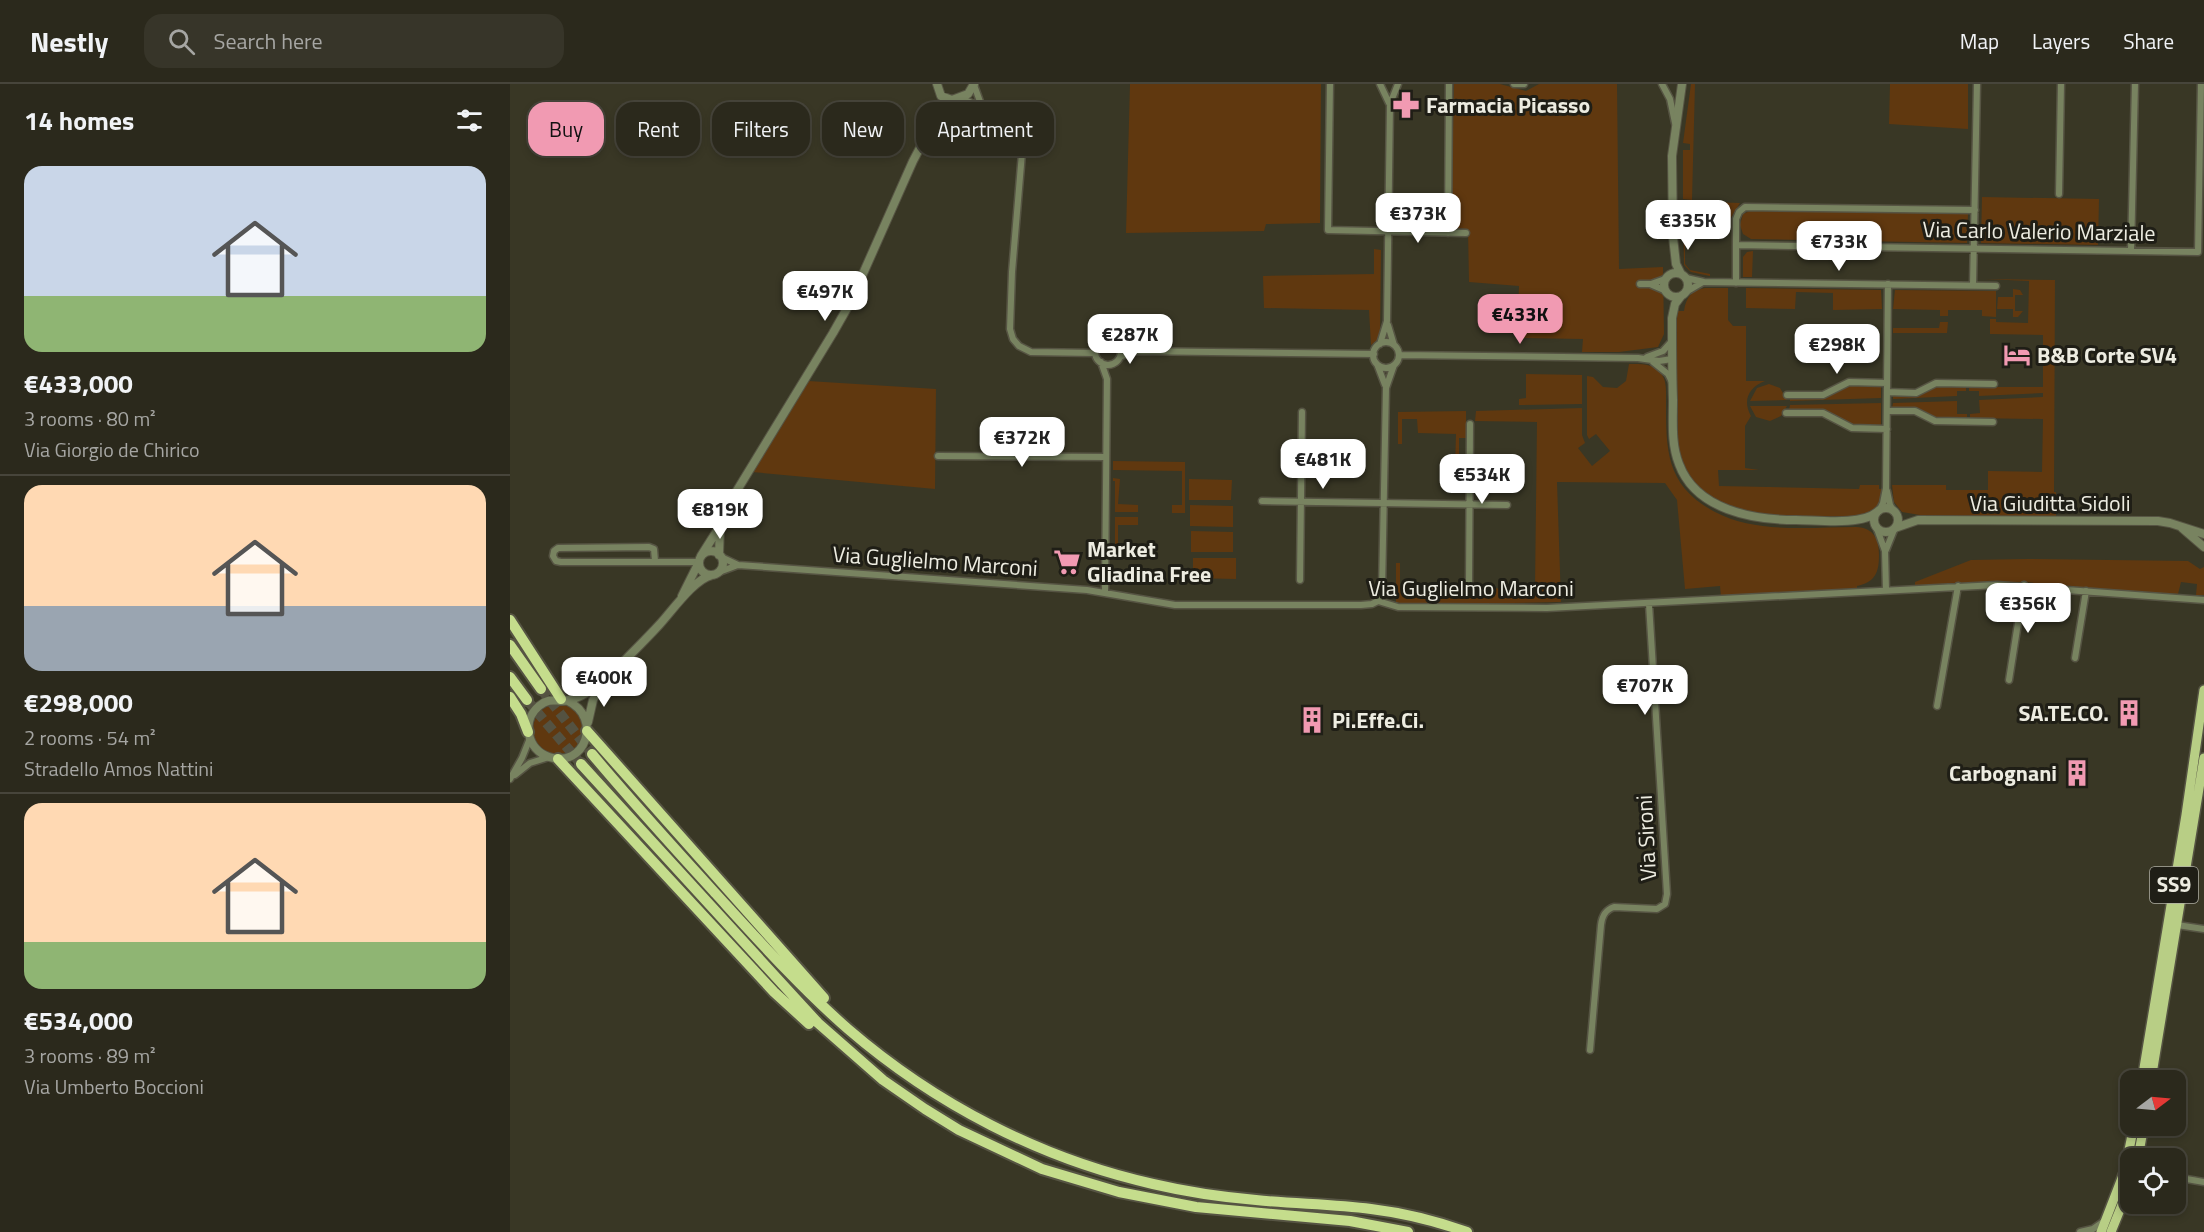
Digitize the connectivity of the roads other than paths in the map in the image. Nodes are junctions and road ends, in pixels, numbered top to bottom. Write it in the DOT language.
graph roads {
  1 [pos="1330,84"];
  2 [pos="1380,84"];
  3 [pos="1398,84"];
  4 [pos="1449,84"];
  5 [pos="1514,84"];
  6 [pos="1524,84"];
  7 [pos="1662,84"];
  8 [pos="1682,84"];
  9 [pos="1977,84"];
  10 [pos="2061,84"];
  11 [pos="2134,84"];
  12 [pos="2201,84"];
  13 [pos="974,85"];
  14 [pos="937,86"];
  15 [pos="953,100"];
  16 [pos="936,102"];
  17 [pos="950,102"];
  18 [pos="970,102"];
  19 [pos="980,102"];
  20 [pos="1390,104"];
  21 [pos="1675,132"];
  22 [pos="916,155"];
  23 [pos="1022,156"];
  24 [pos="2059,194"];
  25 [pos="1975,210"];
  26 [pos="1388,231"];
  27 [pos="1448,232"];
  28 [pos="1466,233"];
  29 [pos="1673,236"];
  30 [pos="1736,245"];
  31 [pos="1974,248"];
  32 [pos="2132,251"];
  33 [pos="1684,276"];
  34 [pos="1667,277"];
  35 [pos="1704,282"];
  36 [pos="1736,283"];
  37 [pos="1640,284"];
  38 [pos="1649,284"];
  39 [pos="1888,284"];
  40 [pos="1973,285"];
  41 [pos="1996,286"];
  42 [pos="1666,293"];
  43 [pos="1683,294"];
  44 [pos="1672,318"];
  45 [pos="1387,321"];
  46 [pos="1672,341"];
  47 [pos="1119,344"];
  48 [pos="1380,344"];
  49 [pos="1394,345"];
  50 [pos="1132,351"];
  51 [pos="1095,353"];
  52 [pos="1374,354"];
  53 [pos="1399,355"];
  54 [pos="1120,357"];
  55 [pos="1641,358"];
  56 [pos="1672,359"];
  57 [pos="1101,362"];
  58 [pos="1114,364"];
  59 [pos="1377,364"];
  60 [pos="1394,365"];
  61 [pos="1107,379"];
  62 [pos="1672,382"];
  63 [pos="1887,383"];
  64 [pos="1994,384"];
  65 [pos="1386,388"];
  66 [pos="1887,392"];
  67 [pos="1787,394"];
  68 [pos="1302,411"];
  69 [pos="1887,411"];
  70 [pos="1786,413"];
  71 [pos="1993,422"];
  72 [pos="1470,424"];
  73 [pos="1887,429"];
  74 [pos="938,456"];
  75 [pos="1106,457"];
  76 [pos="1886,488"];
  77 [pos="1262,501"];
  78 [pos="1301,502"];
  79 [pos="1384,503"];
  80 [pos="1470,504"];
  81 [pos="1507,505"];
  82 [pos="1878,511"];
  83 [pos="1894,512"];
  84 [pos="1854,520"];
  85 [pos="1918,520"];
  86 [pos="720,524"];
  87 [pos="2182,528"];
  88 [pos="1877,529"];
  89 [pos="1894,529"];
  90 [pos="2204,534"];
  91 [pos="2204,547"];
  92 [pos="1886,551"];
  93 [pos="720,556"];
  94 [pos="700,560"];
  95 [pos="655,561"];
  96 [pos="739,565"];
  97 [pos="715,574"];
  98 [pos="1300,580"];
  99 [pos="1469,585"];
  100 [pos="2024,585"];
  101 [pos="1958,586"];
  102 [pos="1886,590"];
  103 [pos="2086,591"];
  104 [pos="1105,592"];
  105 [pos="680,600"];
  106 [pos="2204,600"];
  107 [pos="1378,601"];
  108 [pos="1649,604"];
  109 [pos="510,620"];
  110 [pos="510,645"];
  111 [pos="2075,658"];
  112 [pos="510,677"];
  113 [pos="2009,680"];
  114 [pos="603,681"];
  115 [pos="541,689"];
  116 [pos="2204,690"];
  117 [pos="510,697"];
  118 [pos="527,700"];
  119 [pos="564,700"];
  120 [pos="1937,706"];
  121 [pos="587,728"];
  122 [pos="529,735"];
  123 [pos="592,754"];
  124 [pos="553,758"];
  125 [pos="2204,758"];
  126 [pos="581,764"];
  127 [pos="2177,925"];
  128 [pos="2204,929"];
  129 [pos="1590,1050"];
  130 [pos="2144,1070"];
  131 [pos="2153,1070"];
  132 [pos="931,1091"];
  133 [pos="953,1126"];
  134 [pos="2132,1136"];
  135 [pos="2186,1179"];
  136 [pos="2204,1182"];
  137 [pos="2120,1210"];
  138 [pos="2108,1214"];
  139 [pos="1408,1232"];
  140 [pos="1467,1232"];
  141 [pos="2080,1232"];
  142 [pos="2101,1232"];
  143 [pos="2111,1232"];
  1 -- 26 [label="street"];
  2 -- 3 [label="street"];
  2 -- 20 [label="street"];
  3 -- 20 [label="street"];
  4 -- 27 [label="street"];
  5 -- 6 [label="street"];
  7 -- 21 [label="street"];
  8 -- 21 [label="street"];
  9 -- 25 [label="street"];
  10 -- 24 [label="street"];
  11 -- 32 [label="street"];
  12 -- 32 [label="street, Via Carlo Valerio Marziale"];
  13 -- 15 [label="street"];
  13 -- 19 [label="street"];
  14 -- 15 [label="street"];
  14 -- 16 [label="street"];
  15 -- 17 [label="street"];
  15 -- 18 [label="street"];
  20 -- 26 [label="street"];
  21 -- 29 [label="street"];
  22 -- 86 [label="street"];
  23 -- 51 [label="street"];
  25 -- 30 [label="street"];
  25 -- 31 [label="street"];
  26 -- 27 [label="street"];
  26 -- 45 [label="street"];
  27 -- 28 [label="street"];
  29 -- 33 [label="street"];
  29 -- 34 [label="street"];
  30 -- 31 [label="street, Via Carlo Valerio Marziale"];
  30 -- 36 [label="street"];
  31 -- 32 [label="street, Via Carlo Valerio Marziale"];
  31 -- 40 [label="street"];
  33 -- 34 [label="street"];
  33 -- 35 [label="street"];
  33 -- 43 [label="street"];
  34 -- 38 [label="street"];
  34 -- 42 [label="street"];
  35 -- 36 [label="street"];
  35 -- 43 [label="street"];
  36 -- 39 [label="street"];
  37 -- 38 [label="street"];
  38 -- 42 [label="street"];
  39 -- 40 [label="street"];
  39 -- 63 [label="street"];
  40 -- 41 [label="street"];
  42 -- 43 [label="street"];
  42 -- 44 [label="street"];
  43 -- 44 [label="street"];
  44 -- 46 [label="street"];
  45 -- 48 [label="street"];
  45 -- 49 [label="street"];
  46 -- 55 [label="street"];
  46 -- 56 [label="street"];
  47 -- 50 [label="street"];
  47 -- 51 [label="street"];
  47 -- 54 [label="street"];
  48 -- 49 [label="street"];
  48 -- 52 [label="street"];
  49 -- 53 [label="street"];
  50 -- 52 [label="street"];
  50 -- 54 [label="street"];
  51 -- 57 [label="street"];
  52 -- 59 [label="street"];
  53 -- 55 [label="street"];
  53 -- 60 [label="street"];
  54 -- 58 [label="street"];
  55 -- 56 [label="street"];
  55 -- 62 [label="street"];
  56 -- 62 [label="street"];
  57 -- 58 [label="street"];
  57 -- 61 [label="street"];
  58 -- 61 [label="street"];
  59 -- 60 [label="street"];
  59 -- 65 [label="street"];
  60 -- 65 [label="street"];
  61 -- 75 [label="street"];
  62 -- 84 [label="street"];
  63 -- 66 [label="street"];
  63 -- 67 [label="street"];
  64 -- 66 [label="street"];
  65 -- 79 [label="street"];
  66 -- 69 [label="street"];
  68 -- 78 [label="street"];
  69 -- 71 [label="street"];
  69 -- 73 [label="street"];
  70 -- 73 [label="street"];
  72 -- 80 [label="street"];
  73 -- 76 [label="street"];
  74 -- 75 [label="street"];
  75 -- 104 [label="street"];
  76 -- 82 [label="street"];
  76 -- 83 [label="street"];
  77 -- 78 [label="street"];
  78 -- 79 [label="street"];
  78 -- 98 [label="street"];
  79 -- 80 [label="street"];
  79 -- 107 [label="street"];
  80 -- 81 [label="street"];
  80 -- 99 [label="street"];
  82 -- 83 [label="street"];
  82 -- 84 [label="street"];
  82 -- 88 [label="street"];
  83 -- 85 [label="street, Via Giuditta Sidoli"];
  83 -- 89 [label="street"];
  84 -- 88 [label="street"];
  85 -- 87 [label="street, Via Giuditta Sidoli"];
  85 -- 89 [label="street, Via Giuditta Sidoli"];
  86 -- 93 [label="street"];
  86 -- 94 [label="street"];
  87 -- 90 [label="street, Via Giuditta Sidoli"];
  87 -- 91 [label="street, Via Giuditta Sidoli"];
  88 -- 89 [label="street"];
  88 -- 92 [label="street"];
  89 -- 92 [label="street"];
  92 -- 102 [label="street"];
  93 -- 94 [label="street"];
  93 -- 96 [label="street, Via Guglielmo Marconi"];
  93 -- 97 [label="street"];
  94 -- 95 [label="street"];
  94 -- 97 [label="street"];
  94 -- 105 [label="street"];
  95 -- 95 [label="street"];
  96 -- 97 [label="street, Via Guglielmo Marconi"];
  96 -- 104 [label="street, Via Guglielmo Marconi"];
  97 -- 105 [label="street"];
  100 -- 101 [label="street, Via Guglielmo Marconi"];
  100 -- 103 [label="street, Via Guglielmo Marconi"];
  100 -- 113 [label="street"];
  101 -- 102 [label="street, Via Guglielmo Marconi"];
  101 -- 120 [label="street"];
  102 -- 108 [label="street, Via Guglielmo Marconi"];
  103 -- 106 [label="street, Via Guglielmo Marconi"];
  103 -- 111 [label="street"];
  104 -- 107 [label="street, Via Guglielmo Marconi"];
  105 -- 114 [label="street"];
  107 -- 108 [label="street, Via Guglielmo Marconi"];
  108 -- 129 [label="street, Via Sironi"];
  109 -- 119 [label="highway"];
  110 -- 115 [label="highway"];
  112 -- 118 [label="highway"];
  114 -- 119 [label="street"];
  114 -- 121 [label="street"];
  116 -- 130 [label="main road, SS9"];
  117 -- 122 [label="highway"];
  119 -- 121 [label="street"];
  119 -- 122 [label="street"];
  121 -- 124 [label="street"];
  121 -- 132 [label="highway"];
  122 -- 124 [label="street"];
  122 -- 124 [label="street"];
  123 -- 132 [label="highway"];
  124 -- 133 [label="highway"];
  125 -- 127 [label="main road, SS9"];
  126 -- 133 [label="highway"];
  127 -- 128 [label="street"];
  127 -- 131 [label="main road, SS9"];
  132 -- 140 [label="highway"];
  133 -- 139 [label="highway"];
  134 -- 138 [label="main road"];
  135 -- 136 [label="street"];
  137 -- 143 [label="main road"];
  138 -- 141 [label="street"];
  138 -- 142 [label="main road"];
}
